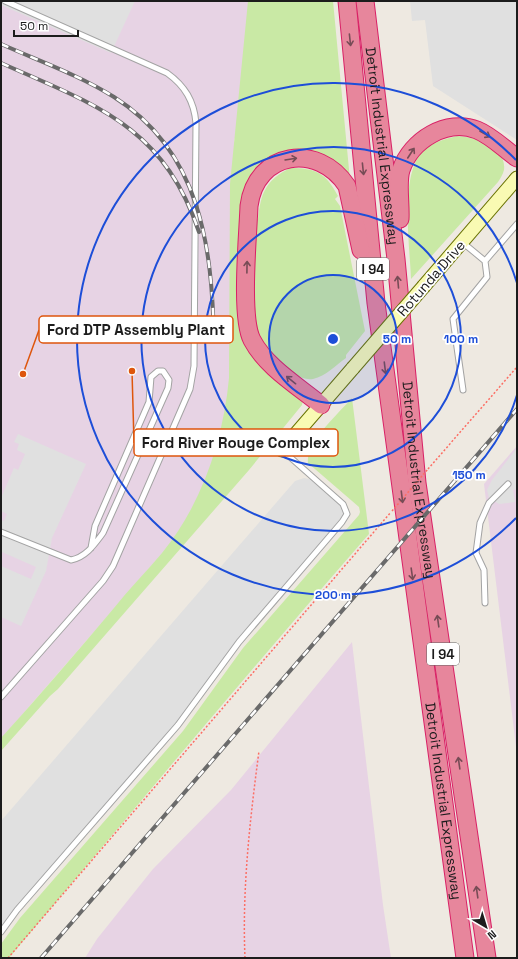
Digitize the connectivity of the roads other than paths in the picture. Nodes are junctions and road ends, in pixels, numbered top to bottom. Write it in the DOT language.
graph roads {
  1 [pos="5,1"];
  2 [pos="346,1"];
  3 [pos="365,1"];
  4 [pos="517,158"];
  5 [pos="517,178"];
  6 [pos="517,224"];
  7 [pos="462,242"];
  8 [pos="396,259"];
  9 [pos="485,261"];
  10 [pos="376,304"];
  11 [pos="463,390"];
  12 [pos="321,405"];
  13 [pos="282,450"];
  14 [pos="508,484"];
  15 [pos="1,532"];
  16 [pos="91,548"];
  17 [pos="485,604"];
  18 [pos="1,697"];
  19 [pos="1,932"];
  20 [pos="464,955"];
  21 [pos="487,958"];
  1 -- 18 [label="lane"];
  2 -- 10 [label="highway, Detroit Industrial Expressway / I 94, one-way"];
  3 -- 8 [label="highway, Detroit Industrial Expressway / I 94"];
  8 -- 4 [label="highway, one-way"];
  5 -- 7 [label="main road, Rotunda Drive"];
  6 -- 9 [label="lane"];
  7 -- 9 [label="lane"];
  7 -- 12 [label="main road, Rotunda Drive, bridge"];
  21 -- 8 [label="highway, Detroit Industrial Expressway / I 94, one-way"];
  9 -- 11 [label="lane"];
  12 -- 10 [label="highway, one-way"];
  10 -- 20 [label="highway, Detroit Industrial Expressway / I 94, one-way"];
  12 -- 13 [label="main road, Rotunda Drive"];
  13 -- 19 [label="lane"];
  14 -- 17 [label="lane"];
  15 -- 16 [label="lane"];
  16 -- 16 [label="lane"];
}
